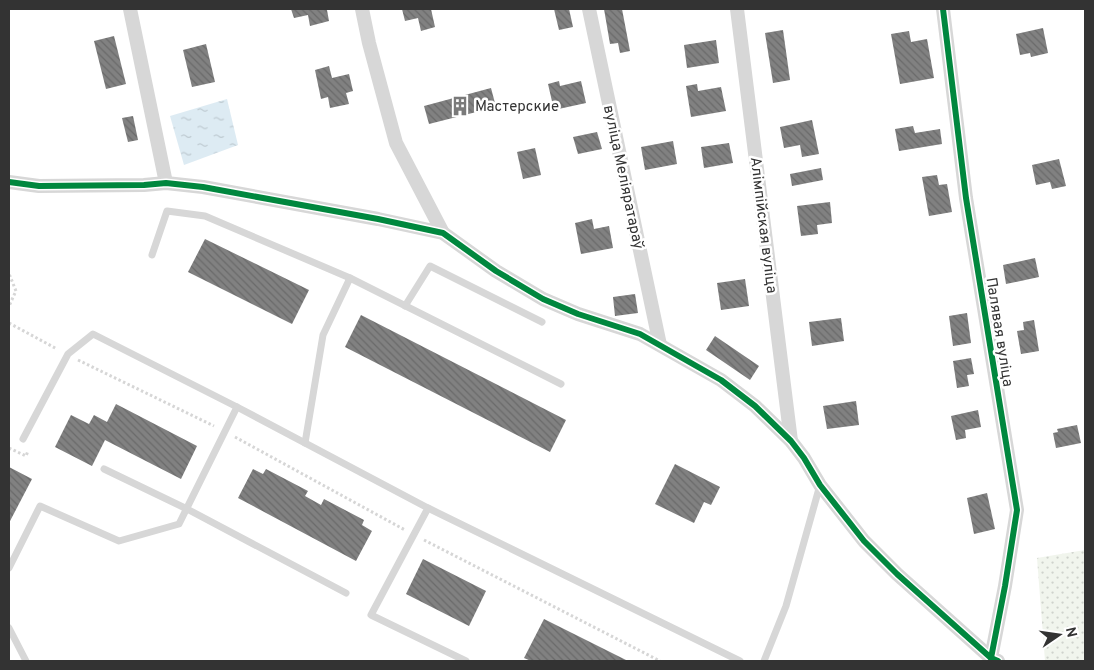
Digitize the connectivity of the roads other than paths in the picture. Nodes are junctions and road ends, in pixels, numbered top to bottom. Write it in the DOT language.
graph roads {
  1 [pos="130,9"];
  2 [pos="362,9"];
  3 [pos="589,9"];
  4 [pos="737,9"];
  5 [pos="943,9"];
  6 [pos="9,182"];
  7 [pos="166,183"];
  8 [pos="443,233"];
  9 [pos="152,255"];
  10 [pos="350,278"];
  11 [pos="405,306"];
  12 [pos="542,322"];
  13 [pos="660,345"];
  14 [pos="561,384"];
  15 [pos="237,407"];
  16 [pos="23,440"];
  17 [pos="790,441"];
  18 [pos="306,443"];
  19 [pos="104,469"];
  20 [pos="820,485"];
  21 [pos="428,508"];
  22 [pos="187,509"];
  23 [pos="9,568"];
  24 [pos="346,593"];
  25 [pos="9,628"];
  26 [pos="994,659"];
  27 [pos="26,661"];
  28 [pos="466,661"];
  29 [pos="740,661"];
  30 [pos="764,661"];
  1 -- 7 [label="street"];
  2 -- 8 [label="street"];
  3 -- 13 [label="street, вуліца Меліяратараў"];
  4 -- 17 [label="street, Алімпійская вуліца"];
  5 -- 26 [label="street, Палявая вуліца"];
  6 -- 7 [label="street"];
  7 -- 8 [label="street"];
  8 -- 13 [label="street"];
  9 -- 10 [label="lane"];
  10 -- 11 [label="lane"];
  10 -- 18 [label="lane"];
  11 -- 12 [label="lane"];
  11 -- 14 [label="lane"];
  13 -- 17 [label="street"];
  15 -- 16 [label="lane"];
  15 -- 18 [label="lane"];
  15 -- 22 [label="lane"];
  17 -- 20 [label="street"];
  18 -- 21 [label="lane"];
  19 -- 22 [label="lane"];
  20 -- 26 [label="street"];
  20 -- 30 [label="lane"];
  21 -- 28 [label="lane"];
  21 -- 29 [label="lane"];
  22 -- 23 [label="lane"];
  22 -- 24 [label="lane"];
  25 -- 27 [label="lane"];
}
